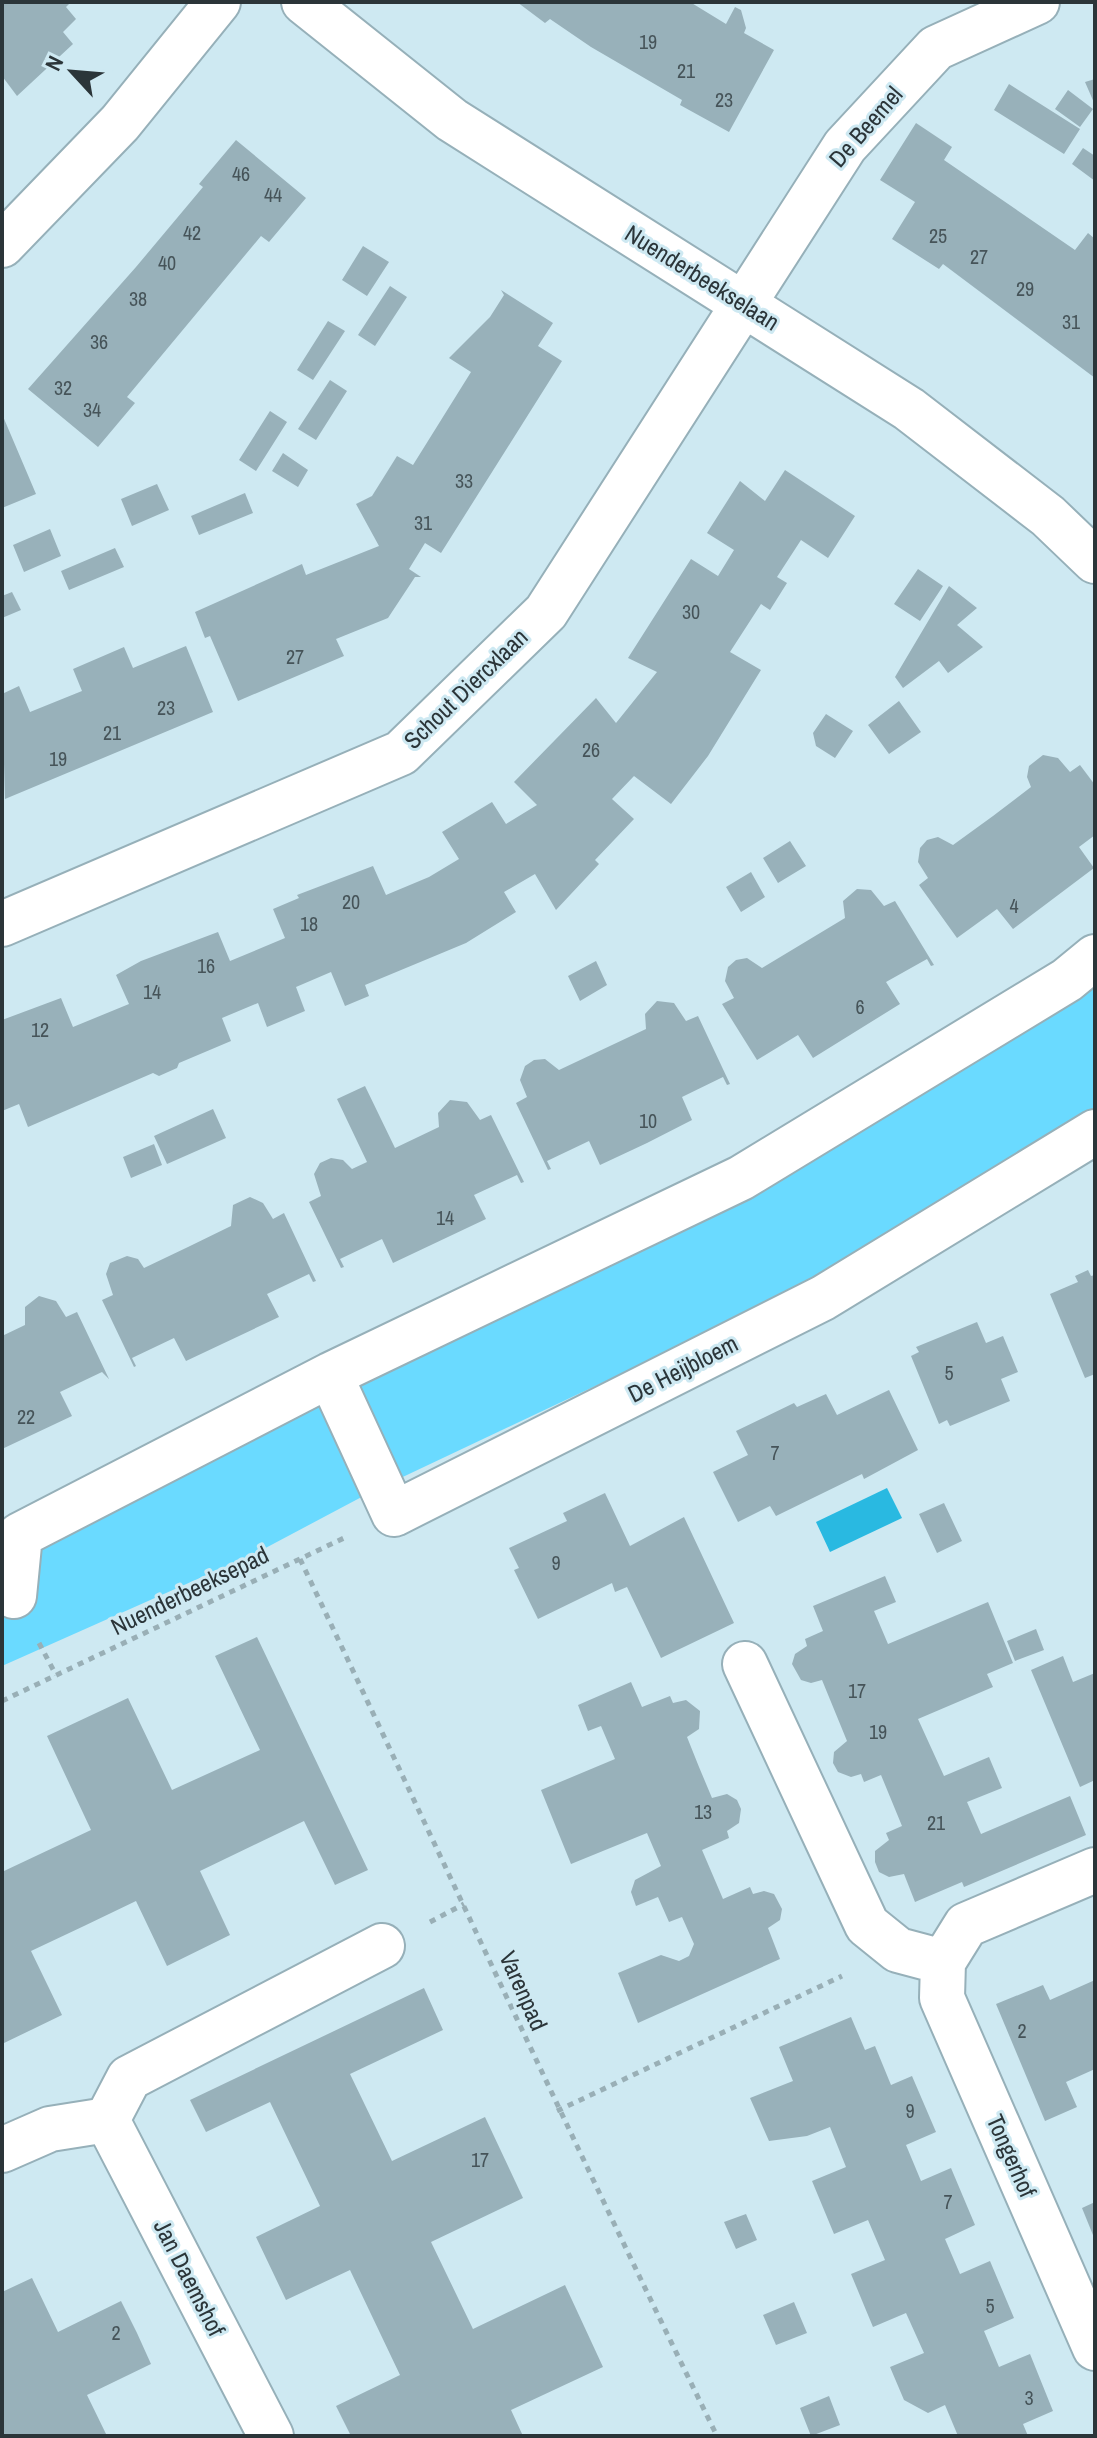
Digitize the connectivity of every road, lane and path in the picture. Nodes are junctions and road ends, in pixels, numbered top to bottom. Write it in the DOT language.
graph roads {
  1 [pos="218,2"];
  2 [pos="304,2"];
  3 [pos="1037,2"];
  4 [pos="2,245"];
  5 [pos="741,303"];
  6 [pos="1095,561"];
  7 [pos="2,924"];
  8 [pos="1095,957"];
  9 [pos="1095,1132"];
  10 [pos="330,1375"];
  11 [pos="394,1514"];
  12 [pos="300,1559"];
  13 [pos="14,1596"];
  14 [pos="745,1664"];
  15 [pos="2,1701"];
  16 [pos="1095,1870"];
  17 [pos="382,1946"];
  18 [pos="898,1950"];
  19 [pos="943,1962"];
  20 [pos="557,2111"];
  21 [pos="107,2120"];
  22 [pos="2,2150"];
  23 [pos="1095,2348"];
  24 [pos="271,2436"];
  25 [pos="717,2436"];
  1 -- 4 [label="street"];
  2 -- 5 [label="street, Nuenderbeekselaan"];
  3 -- 5 [label="street, De Beemel"];
  5 -- 6 [label="street, Nuenderbeekselaan"];
  5 -- 7 [label="street, Schout Diercxlaan"];
  8 -- 10 [label="street"];
  9 -- 11 [label="street, De Heijbloem"];
  10 -- 11 [label="street"];
  10 -- 13 [label="street"];
  11 -- 12 [label="path, Nuenderbeeksepad"];
  12 -- 15 [label="path, Nuenderbeeksepad"];
  12 -- 20 [label="path, Varenpad"];
  14 -- 18 [label="street"];
  16 -- 19 [label="street"];
  17 -- 21 [label="street"];
  18 -- 19 [label="street"];
  18 -- 20 [label="path"];
  19 -- 23 [label="street, Tongerhof"];
  20 -- 25 [label="path, Varenpad"];
  21 -- 22 [label="street"];
  21 -- 24 [label="street, Jan Daemshof"];
}
